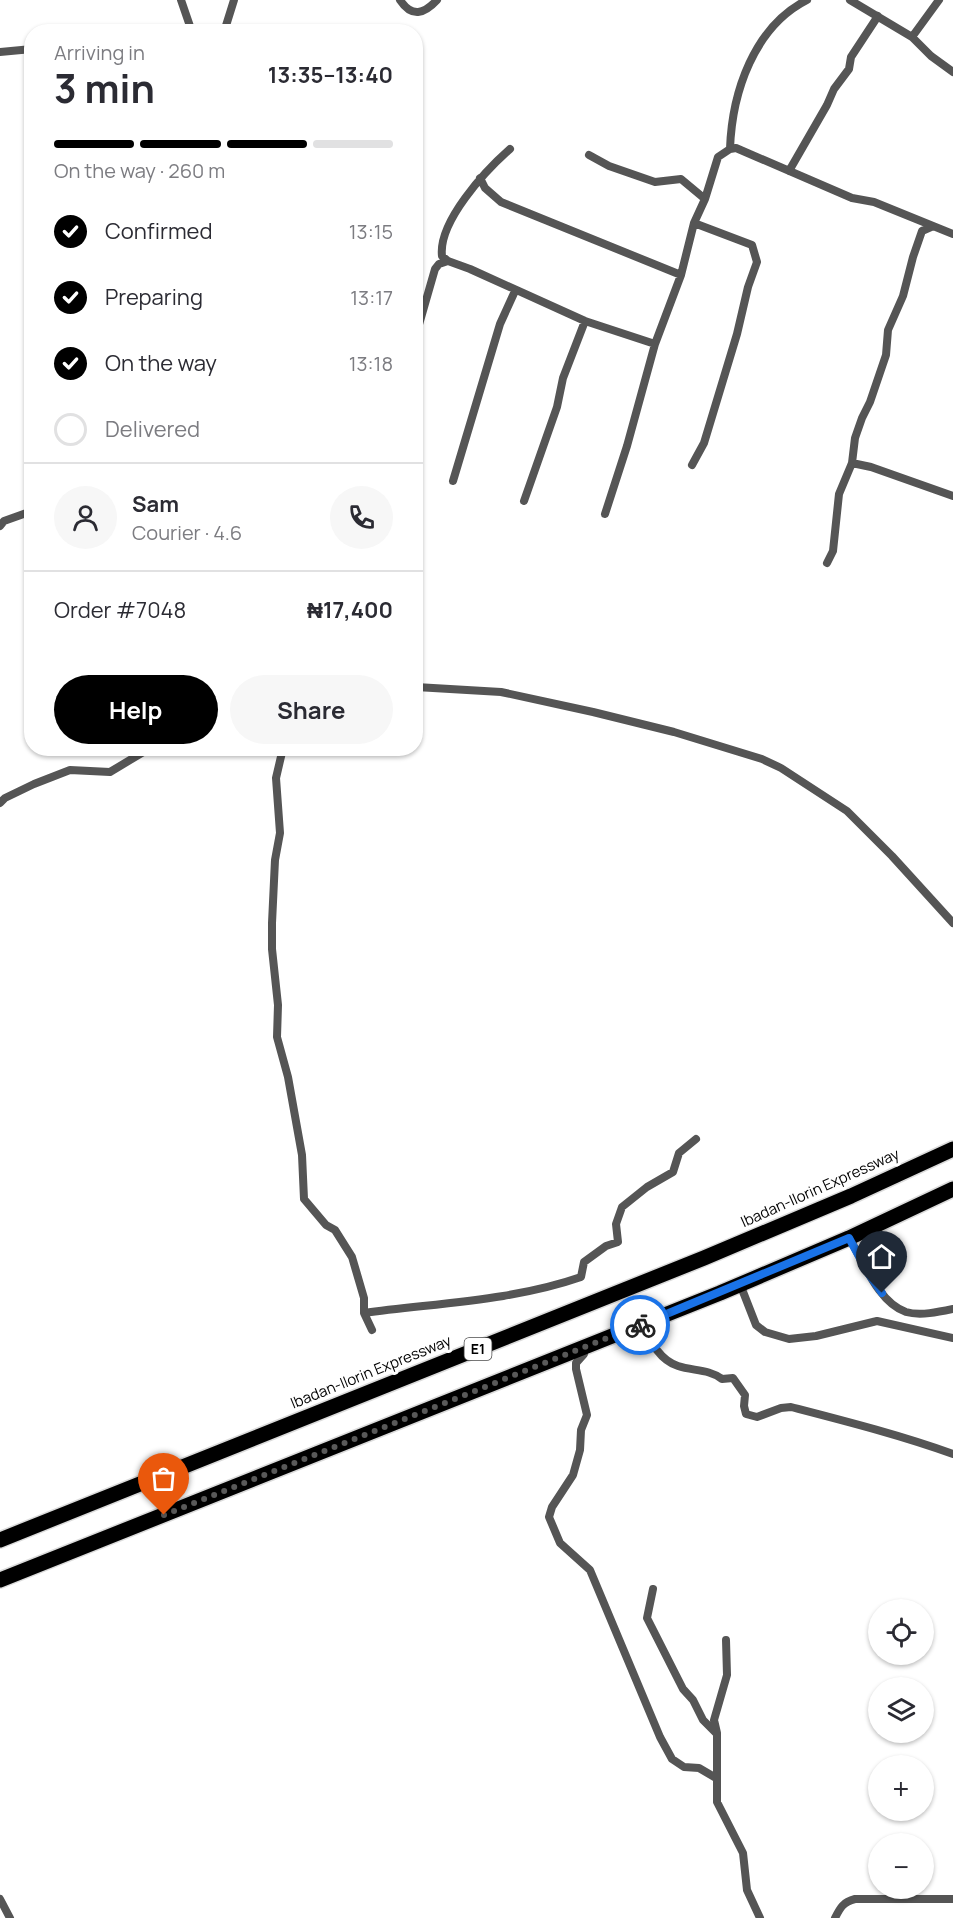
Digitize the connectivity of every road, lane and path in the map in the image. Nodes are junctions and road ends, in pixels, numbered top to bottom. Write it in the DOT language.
graph roads {
  1 [pos="181,0"];
  2 [pos="234,0"];
  3 [pos="400,0"];
  4 [pos="437,0"];
  5 [pos="807,0"];
  6 [pos="850,0"];
  7 [pos="939,0"];
  8 [pos="878,16"];
  9 [pos="189,24"];
  10 [pos="226,24"];
  11 [pos="912,37"];
  12 [pos="24,50"];
  13 [pos="0,52"];
  14 [pos="953,72"];
  15 [pos="730,148"];
  16 [pos="510,149"];
  17 [pos="589,155"];
  18 [pos="789,171"];
  19 [pos="480,178"];
  20 [pos="705,199"];
  21 [pos="694,223"];
  22 [pos="932,226"];
  23 [pos="953,234"];
  24 [pos="448,261"];
  25 [pos="681,275"];
  26 [pos="515,291"];
  27 [pos="423,311"];
  28 [pos="585,321"];
  29 [pos="655,344"];
  30 [pos="852,463"];
  31 [pos="692,465"];
  32 [pos="453,481"];
  33 [pos="953,495"];
  34 [pos="524,501"];
  35 [pos="24,514"];
  36 [pos="605,514"];
  37 [pos="0,526"];
  38 [pos="827,563"];
  39 [pos="423,687"];
  40 [pos="137,756"];
  41 [pos="281,756"];
  42 [pos="0,803"];
  43 [pos="953,923"];
  44 [pos="696,1139"];
  45 [pos="953,1149"];
  46 [pos="953,1189"];
  47 [pos="849,1238"];
  48 [pos="740,1284"];
  49 [pos="953,1310"];
  50 [pos="364,1313"];
  51 [pos="642,1324"];
  52 [pos="372,1330"];
  53 [pos="953,1338"];
  54 [pos="582,1348"];
  55 [pos="953,1454"];
  56 [pos="0,1540"];
  57 [pos="0,1580"];
  58 [pos="653,1589"];
  59 [pos="726,1640"];
  60 [pos="717,1733"];
  61 [pos="716,1778"];
  62 [pos="0,1899"];
  63 [pos="953,1899"];
  64 [pos="10,1918"];
  65 [pos="760,1918"];
  66 [pos="835,1918"];
  1 -- 9 [label="street"];
  2 -- 10 [label="street"];
  3 -- 4 [label="street"];
  5 -- 15 [label="street"];
  6 -- 8 [label="street"];
  7 -- 11 [label="street"];
  8 -- 11 [label="street"];
  8 -- 18 [label="street"];
  11 -- 14 [label="street"];
  12 -- 13 [label="street"];
  15 -- 18 [label="street"];
  15 -- 20 [label="street"];
  16 -- 19 [label="street"];
  17 -- 20 [label="street"];
  18 -- 22 [label="street"];
  19 -- 24 [label="street"];
  19 -- 25 [label="street"];
  20 -- 21 [label="street"];
  21 -- 25 [label="street"];
  21 -- 31 [label="street"];
  22 -- 23 [label="street"];
  22 -- 30 [label="street"];
  24 -- 26 [label="street"];
  24 -- 27 [label="street"];
  25 -- 29 [label="street"];
  26 -- 28 [label="street"];
  26 -- 32 [label="street"];
  28 -- 29 [label="street"];
  28 -- 34 [label="street"];
  29 -- 36 [label="street"];
  30 -- 33 [label="street"];
  30 -- 38 [label="street"];
  35 -- 37 [label="street"];
  39 -- 43 [label="street"];
  40 -- 42 [label="street"];
  41 -- 50 [label="street"];
  44 -- 50 [label="street"];
  45 -- 56 [label="highway, Ibadan-Ilorin Expressway / E1"];
  46 -- 47 [label="highway, E1"];
  47 -- 48 [label="highway, E1"];
  47 -- 49 [label="street"];
  48 -- 51 [label="highway, E1"];
  48 -- 53 [label="street"];
  50 -- 52 [label="street"];
  51 -- 54 [label="highway, E1"];
  51 -- 55 [label="street"];
  54 -- 57 [label="highway, E1"];
  54 -- 61 [label="street"];
  58 -- 60 [label="street"];
  59 -- 60 [label="street"];
  60 -- 61 [label="street"];
  61 -- 65 [label="street"];
  62 -- 64 [label="street"];
  63 -- 66 [label="street"];
}
